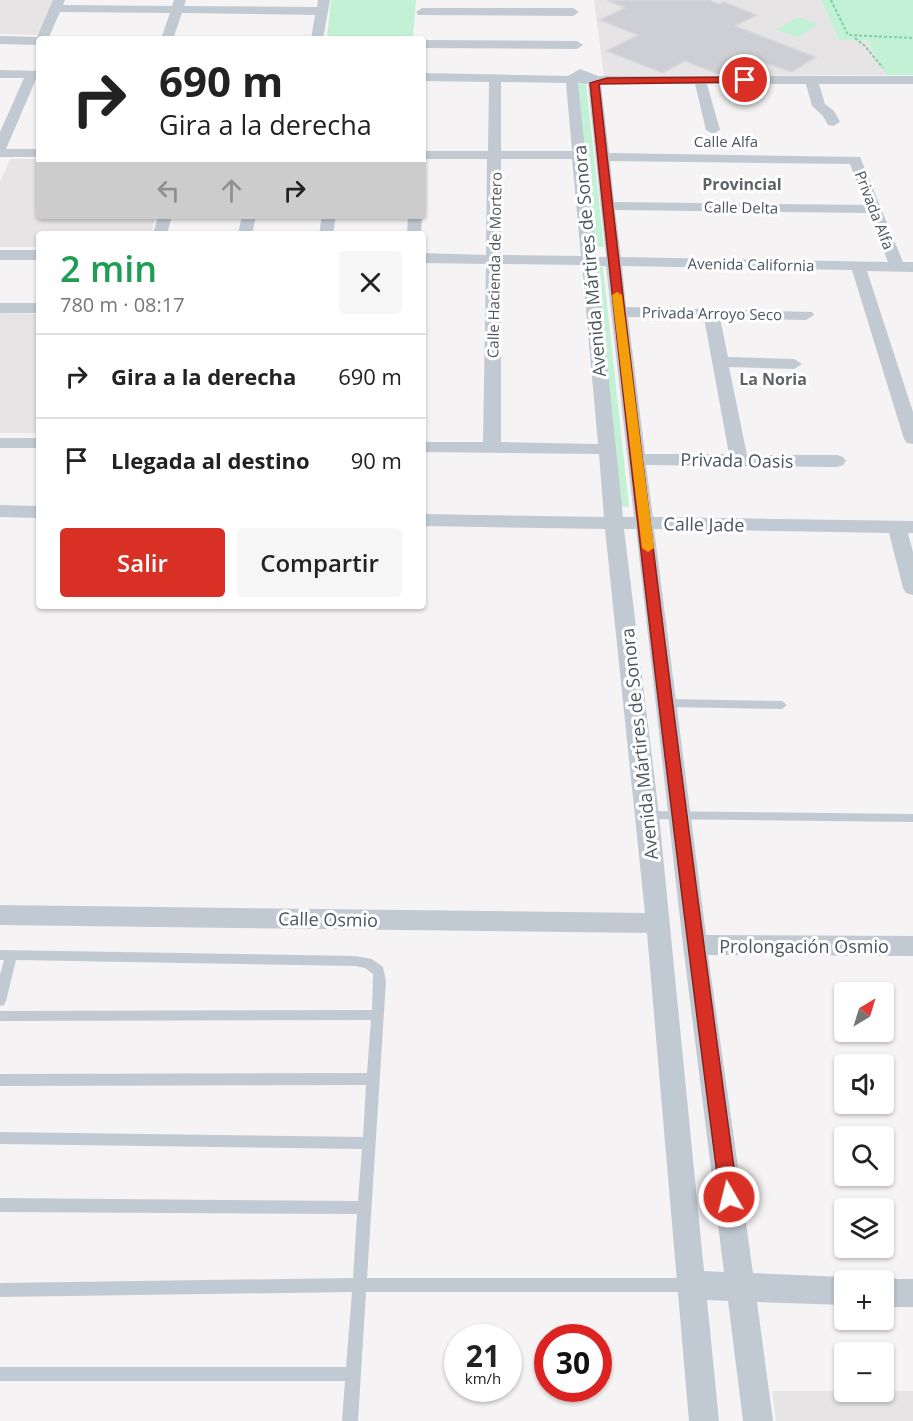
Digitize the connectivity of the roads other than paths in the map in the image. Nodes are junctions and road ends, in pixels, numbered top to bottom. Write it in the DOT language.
graph roads {
  1 [pos="57,4"];
  2 [pos="179,5"];
  3 [pos="323,5"];
  4 [pos="421,20"];
  5 [pos="43,36"];
  6 [pos="168,36"];
  7 [pos="318,36"];
  8 [pos="0,40"];
  9 [pos="36,40"];
  10 [pos="426,44"];
  11 [pos="581,54"];
  12 [pos="0,77"];
  13 [pos="426,77"];
  14 [pos="36,78"];
  15 [pos="700,80"];
  16 [pos="811,80"];
  17 [pos="913,80"];
  18 [pos="426,82"];
  19 [pos="495,83"];
  20 [pos="833,122"];
  21 [pos="713,130"];
  22 [pos="0,148"];
  23 [pos="0,153"];
  24 [pos="36,153"];
  25 [pos="426,155"];
  26 [pos="495,155"];
  27 [pos="579,155"];
  28 [pos="602,157"];
  29 [pos="849,159"];
  30 [pos="607,206"];
  31 [pos="875,209"];
  32 [pos="0,255"];
  33 [pos="36,255"];
  34 [pos="426,258"];
  35 [pos="493,259"];
  36 [pos="589,261"];
  37 [pos="613,261"];
  38 [pos="858,266"];
  39 [pos="897,266"];
  40 [pos="913,267"];
  41 [pos="0,308"];
  42 [pos="36,308"];
  43 [pos="619,312"];
  44 [pos="711,314"];
  45 [pos="806,315"];
  46 [pos="722,362"];
  47 [pos="794,364"];
  48 [pos="909,415"];
  49 [pos="913,440"];
  50 [pos="0,442"];
  51 [pos="36,443"];
  52 [pos="426,447"];
  53 [pos="492,448"];
  54 [pos="606,448"];
  55 [pos="637,459"];
  56 [pos="739,460"];
  57 [pos="837,461"];
  58 [pos="0,511"];
  59 [pos="36,512"];
  60 [pos="426,520"];
  61 [pos="614,523"];
  62 [pos="645,523"];
  63 [pos="905,527"];
  64 [pos="913,588"];
  65 [pos="667,704"];
  66 [pos="782,705"];
  67 [pos="648,815"];
  68 [pos="681,816"];
  69 [pos="913,818"];
  70 [pos="0,915"];
  71 [pos="657,923"];
  72 [pos="695,945"];
  73 [pos="913,946"];
  74 [pos="6,955"];
  75 [pos="0,1001"];
  76 [pos="378,1015"];
  77 [pos="0,1016"];
  78 [pos="374,1079"];
  79 [pos="0,1080"];
  80 [pos="0,1138"];
  81 [pos="369,1143"];
  82 [pos="0,1205"];
  83 [pos="365,1208"];
  84 [pos="360,1285"];
  85 [pos="690,1285"];
  86 [pos="741,1289"];
  87 [pos="0,1290"];
  88 [pos="834,1292"];
  89 [pos="894,1293"];
  90 [pos="913,1293"];
  91 [pos="0,1374"];
  92 [pos="354,1374"];
  93 [pos="350,1421"];
  94 [pos="704,1421"];
  95 [pos="758,1421"];
  1 -- 2 [label="street"];
  1 -- 5 [label="street"];
  2 -- 3 [label="street"];
  2 -- 6 [label="street"];
  3 -- 7 [label="street"];
  4 -- 11 [label="street"];
  8 -- 9 [label="street"];
  10 -- 11 [label="street"];
  11 -- 13 [label="street"];
  11 -- 15 [label="street"];
  11 -- 19 [label="street"];
  11 -- 27 [label="street, Avenida Mártires de Sonora"];
  11 -- 28 [label="street, Avenida Mártires de Sonora"];
  12 -- 14 [label="street"];
  14 -- 22 [label="street"];
  15 -- 16 [label="street"];
  15 -- 21 [label="street"];
  16 -- 17 [label="street"];
  16 -- 20 [label="street"];
  18 -- 19 [label="street"];
  19 -- 26 [label="street, Calle Hacienda de Mortero"];
  23 -- 24 [label="street"];
  25 -- 26 [label="street"];
  26 -- 27 [label="street"];
  26 -- 35 [label="street, Calle Hacienda de Mortero"];
  27 -- 36 [label="street, Avenida Mártires de Sonora"];
  28 -- 29 [label="street, Calle Alfa"];
  28 -- 30 [label="street, Avenida Mártires de Sonora"];
  29 -- 31 [label="street, Privada Alfa"];
  30 -- 31 [label="street, Calle Delta"];
  30 -- 37 [label="street, Avenida Mártires de Sonora"];
  31 -- 39 [label="street, Privada Alfa"];
  32 -- 33 [label="street"];
  34 -- 35 [label="street, Avenida California"];
  35 -- 36 [label="street, Avenida California"];
  35 -- 53 [label="street, Calle Hacienda de Mortero"];
  36 -- 37 [label="street, Avenida California"];
  36 -- 54 [label="street, Avenida Mártires de Sonora"];
  37 -- 38 [label="street, Avenida California"];
  37 -- 43 [label="street, Avenida Mártires de Sonora"];
  38 -- 39 [label="street, Avenida California"];
  38 -- 48 [label="street"];
  39 -- 40 [label="street, Avenida California"];
  41 -- 42 [label="street"];
  43 -- 44 [label="street, Privada Arroyo Seco"];
  43 -- 55 [label="street, Avenida Mártires de Sonora"];
  44 -- 45 [label="street, Privada Arroyo Seco"];
  44 -- 46 [label="street"];
  46 -- 47 [label="street"];
  46 -- 56 [label="street"];
  48 -- 49 [label="street"];
  50 -- 51 [label="street"];
  52 -- 53 [label="street"];
  53 -- 54 [label="street"];
  54 -- 61 [label="street, Avenida Mártires de Sonora"];
  55 -- 56 [label="street, Privada Oasis"];
  55 -- 62 [label="street, Avenida Mártires de Sonora"];
  56 -- 57 [label="street, Privada Oasis"];
  58 -- 59 [label="street"];
  60 -- 61 [label="street, Calle Jade"];
  61 -- 62 [label="street, Calle Jade"];
  61 -- 67 [label="street, Avenida Mártires de Sonora"];
  62 -- 63 [label="street, Calle Jade"];
  62 -- 65 [label="street, Avenida Mártires de Sonora"];
  63 -- 64 [label="street"];
  65 -- 66 [label="lane"];
  65 -- 68 [label="street, Avenida Mártires de Sonora"];
  67 -- 68 [label="lane"];
  67 -- 71 [label="street, Avenida Mártires de Sonora"];
  68 -- 69 [label="lane"];
  68 -- 72 [label="street, Avenida Mártires de Sonora"];
  70 -- 71 [label="street, Calle Osmio"];
  71 -- 85 [label="street, Avenida Mártires de Sonora"];
  72 -- 73 [label="street, Prolongación Osmio"];
  72 -- 86 [label="street, Avenida Mártires de Sonora"];
  74 -- 75 [label="lane"];
  74 -- 76 [label="lane"];
  76 -- 77 [label="lane"];
  76 -- 78 [label="lane"];
  78 -- 79 [label="lane"];
  78 -- 81 [label="lane"];
  80 -- 81 [label="lane"];
  81 -- 83 [label="lane"];
  82 -- 83 [label="lane"];
  83 -- 84 [label="lane"];
  84 -- 85 [label="lane"];
  84 -- 87 [label="lane"];
  84 -- 92 [label="lane"];
  85 -- 86 [label="street"];
  85 -- 94 [label="street, Avenida Mártires de Sonora"];
  86 -- 88 [label="street"];
  86 -- 95 [label="street, Avenida Mártires de Sonora"];
  89 -- 90 [label="street"];
  91 -- 92 [label="lane"];
  92 -- 93 [label="lane"];
}
